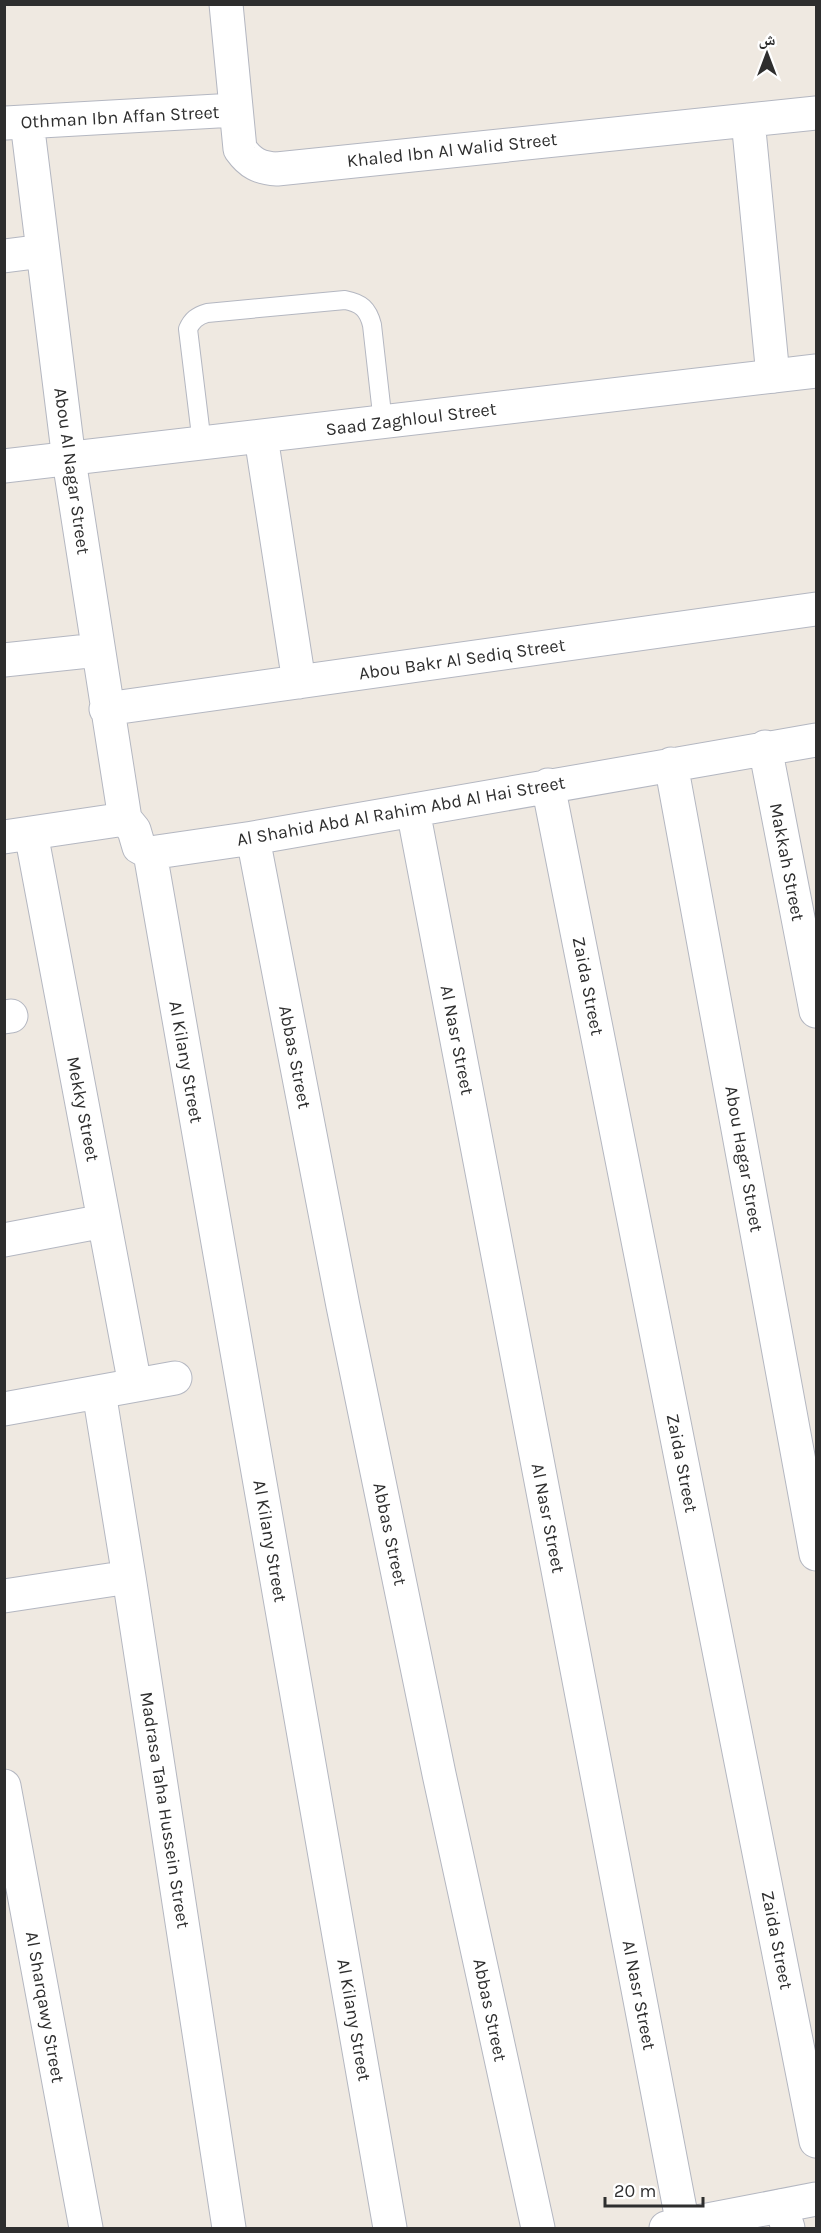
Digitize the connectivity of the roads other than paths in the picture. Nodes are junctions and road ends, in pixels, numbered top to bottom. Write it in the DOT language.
graph roads {
  1 [pos="226,4"];
  2 [pos="235,110"];
  3 [pos="816,112"];
  4 [pos="748,120"];
  5 [pos="16,123"];
  6 [pos="43,251"];
  7 [pos="4,256"];
  8 [pos="816,371"];
  9 [pos="773,376"];
  10 [pos="383,423"];
  11 [pos="261,437"];
  12 [pos="202,444"];
  13 [pos="69,460"];
  14 [pos="4,466"];
  15 [pos="816,609"];
  16 [pos="98,650"];
  17 [pos="4,660"];
  18 [pos="299,682"];
  19 [pos="106,709"];
  20 [pos="816,740"];
  21 [pos="765,747"];
  22 [pos="671,764"];
  23 [pos="548,785"];
  24 [pos="412,810"];
  25 [pos="125,819"];
  26 [pos="18,835"];
  27 [pos="253,838"];
  28 [pos="150,853"];
  29 [pos="816,1011"];
  30 [pos="104,1221"];
  31 [pos="4,1240"];
  32 [pos="176,1378"];
  33 [pos="135,1385"];
  34 [pos="99,1392"];
  35 [pos="4,1409"];
  36 [pos="816,1554"];
  37 [pos="129,1577"];
  38 [pos="4,1596"];
  39 [pos="4,1786"];
  40 [pos="816,2141"];
  41 [pos="816,2199"];
  42 [pos="785,2218"];
  43 [pos="674,2227"];
  44 [pos="86,2229"];
  45 [pos="229,2229"];
  46 [pos="390,2229"];
  47 [pos="538,2229"];
  1 -- 2 [label="street, Khaled Ibn Al Walid Street"];
  2 -- 4 [label="street, Khaled Ibn Al Walid Street"];
  2 -- 5 [label="street, Othman Ibn Affan Street"];
  3 -- 4 [label="street, Khaled Ibn Al Walid Street"];
  4 -- 9 [label="street"];
  5 -- 6 [label="street, Abou Al Nagar Street"];
  6 -- 7 [label="street"];
  6 -- 13 [label="street, Abou Al Nagar Street"];
  8 -- 9 [label="street, Saad Zaghloul Street"];
  9 -- 10 [label="street, Saad Zaghloul Street"];
  10 -- 11 [label="street, Saad Zaghloul Street"];
  10 -- 12 [label="lane"];
  11 -- 12 [label="street, Saad Zaghloul Street"];
  11 -- 18 [label="street"];
  12 -- 13 [label="street, Saad Zaghloul Street"];
  13 -- 14 [label="street, Saad Zaghloul Street"];
  13 -- 16 [label="street, Abou Al Nagar Street"];
  15 -- 18 [label="street, Abou Bakr Al Sediq Street"];
  16 -- 17 [label="street"];
  16 -- 19 [label="street, Abou Al Nagar Street"];
  18 -- 19 [label="street, Abou Bakr Al Sediq Street"];
  19 -- 25 [label="street, Abou Al Nagar Street"];
  20 -- 21 [label="street, Al Shahid Abd Al Rahim Abd Al Hai Street"];
  21 -- 22 [label="street, Al Shahid Abd Al Rahim Abd Al Hai Street"];
  21 -- 29 [label="street, Makkah Street"];
  22 -- 23 [label="street, Al Shahid Abd Al Rahim Abd Al Hai Street"];
  22 -- 36 [label="street, Abou Hagar Street"];
  23 -- 24 [label="street, Al Shahid Abd Al Rahim Abd Al Hai Street"];
  23 -- 40 [label="street, Zaida Street"];
  24 -- 27 [label="street, Al Shahid Abd Al Rahim Abd Al Hai Street"];
  24 -- 43 [label="street, Al Nasr Street"];
  25 -- 26 [label="street"];
  25 -- 28 [label="street"];
  26 -- 30 [label="street, Mekky Street"];
  27 -- 28 [label="street, Al Shahid Abd Al Rahim Abd Al Hai Street"];
  27 -- 47 [label="street, Abbas Street"];
  28 -- 46 [label="street, Al Kilany Street"];
  30 -- 31 [label="street"];
  30 -- 33 [label="street, Mekky Street"];
  32 -- 33 [label="street"];
  33 -- 34 [label="street"];
  34 -- 35 [label="street"];
  34 -- 37 [label="street, Madrasa Taha Hussein Street"];
  37 -- 38 [label="street"];
  37 -- 45 [label="street, Madrasa Taha Hussein Street"];
  39 -- 44 [label="street, Al Sharqawy Street"];
  41 -- 42 [label="street"];
  42 -- 43 [label="street"];
}
